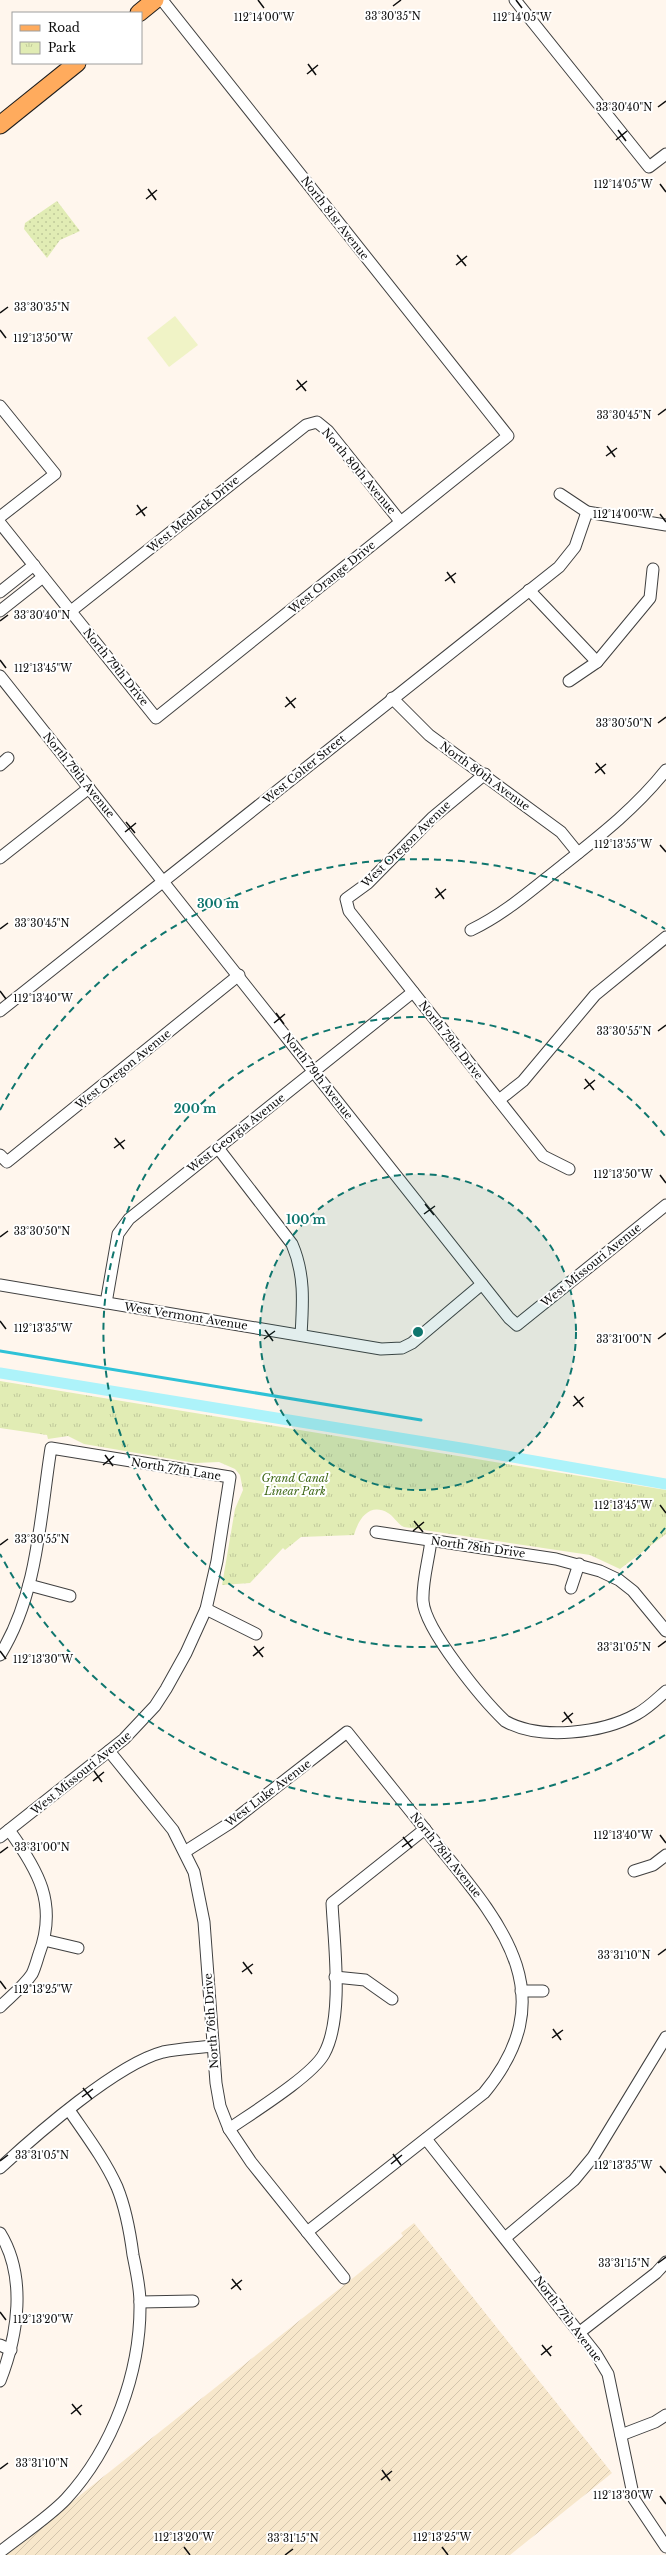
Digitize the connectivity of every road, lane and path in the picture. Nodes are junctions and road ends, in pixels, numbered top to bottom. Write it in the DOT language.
graph roads {
  1 [pos="155,0"];
  2 [pos="162,0"];
  3 [pos="516,0"];
  4 [pos="140,12"];
  5 [pos="76,64"];
  6 [pos="0,125"];
  7 [pos="666,154"];
  8 [pos="0,406"];
  9 [pos="317,422"];
  10 [pos="508,436"];
  11 [pos="560,494"];
  12 [pos="587,512"];
  13 [pos="0,517"];
  14 [pos="400,522"];
  15 [pos="0,523"];
  16 [pos="666,524"];
  17 [pos="34,565"];
  18 [pos="653,569"];
  19 [pos="43,577"];
  20 [pos="529,590"];
  21 [pos="0,592"];
  22 [pos="0,611"];
  23 [pos="71,612"];
  24 [pos="597,662"];
  25 [pos="0,676"];
  26 [pos="569,681"];
  27 [pos="392,698"];
  28 [pos="156,718"];
  29 [pos="666,770"];
  30 [pos="485,774"];
  31 [pos="89,788"];
  32 [pos="578,853"];
  33 [pos="0,858"];
  34 [pos="164,880"];
  35 [pos="346,900"];
  36 [pos="471,930"];
  37 [pos="666,937"];
  38 [pos="239,975"];
  39 [pos="413,992"];
  40 [pos="0,1011"];
  41 [pos="314,1072"];
  42 [pos="499,1100"];
  43 [pos="218,1148"];
  44 [pos="4,1159"];
  45 [pos="569,1169"];
  46 [pos="666,1205"];
  47 [pos="482,1284"];
  48 [pos="0,1285"];
  49 [pos="106,1302"];
  50 [pos="517,1325"];
  51 [pos="301,1335"];
  52 [pos="230,1477"];
  53 [pos="376,1532"];
  54 [pos="431,1540"];
  55 [pos="579,1564"];
  56 [pos="29,1586"];
  57 [pos="571,1588"];
  58 [pos="70,1596"];
  59 [pos="206,1609"];
  60 [pos="666,1631"];
  61 [pos="256,1634"];
  62 [pos="0,1655"];
  63 [pos="666,1691"];
  64 [pos="347,1732"];
  65 [pos="109,1751"];
  66 [pos="425,1829"];
  67 [pos="9,1830"];
  68 [pos="0,1838"];
  69 [pos="186,1851"];
  70 [pos="666,1855"];
  71 [pos="634,1871"];
  72 [pos="44,1940"];
  73 [pos="78,1948"];
  74 [pos="335,1977"];
  75 [pos="521,1991"];
  76 [pos="543,1991"];
  77 [pos="392,1999"];
  78 [pos="0,2007"];
  79 [pos="666,2037"];
  80 [pos="212,2046"];
  81 [pos="69,2110"];
  82 [pos="230,2130"];
  83 [pos="426,2139"];
  84 [pos="0,2168"];
  85 [pos="307,2232"];
  86 [pos="0,2233"];
  87 [pos="505,2238"];
  88 [pos="666,2262"];
  89 [pos="344,2278"];
  90 [pos="193,2301"];
  91 [pos="140,2302"];
  92 [pos="580,2332"];
  93 [pos="0,2346"];
  94 [pos="11,2350"];
  95 [pos="0,2381"];
  96 [pos="666,2415"];
  97 [pos="621,2435"];
  98 [pos="666,2547"];
  99 [pos="0,2552"];
  1 -- 4 [label="main road"];
  2 -- 10 [label="street, North 81st Avenue"];
  3 -- 7 [label="street"];
  5 -- 6 [label="main road"];
  8 -- 13 [label="street"];
  9 -- 14 [label="street, North 80th Avenue"];
  9 -- 23 [label="street, West Medlock Drive"];
  10 -- 14 [label="street, West Orange Drive"];
  11 -- 12 [label="street"];
  12 -- 16 [label="street"];
  12 -- 20 [label="street, West Colter Street"];
  14 -- 28 [label="street, West Orange Drive"];
  15 -- 17 [label="street, North 79th Drive"];
  17 -- 19 [label="street, North 79th Drive"];
  17 -- 21 [label="street"];
  18 -- 24 [label="street"];
  19 -- 22 [label="street"];
  19 -- 23 [label="street, North 79th Drive"];
  20 -- 24 [label="street"];
  20 -- 27 [label="street, West Colter Street"];
  23 -- 28 [label="street, North 79th Drive"];
  24 -- 26 [label="street"];
  25 -- 31 [label="street, North 79th Avenue"];
  27 -- 30 [label="street, North 80th Avenue"];
  27 -- 34 [label="street, West Colter Street"];
  29 -- 32 [label="street"];
  30 -- 32 [label="street, North 80th Avenue"];
  30 -- 35 [label="street, West Oregon Avenue"];
  31 -- 33 [label="street"];
  31 -- 34 [label="street, North 79th Avenue"];
  32 -- 36 [label="street"];
  34 -- 38 [label="street, North 79th Avenue"];
  34 -- 40 [label="street, West Colter Street"];
  35 -- 39 [label="street, North 79th Drive"];
  37 -- 42 [label="street"];
  38 -- 41 [label="street, North 79th Avenue"];
  38 -- 44 [label="street, West Oregon Avenue"];
  39 -- 41 [label="street, West Georgia Avenue"];
  39 -- 42 [label="street, North 79th Drive"];
  41 -- 43 [label="street, West Georgia Avenue"];
  41 -- 47 [label="street, North 79th Avenue"];
  42 -- 45 [label="street, North 79th Drive"];
  43 -- 49 [label="street, West Georgia Avenue"];
  43 -- 51 [label="street"];
  46 -- 50 [label="street, West Missouri Avenue"];
  47 -- 50 [label="street, North 79th Avenue"];
  47 -- 51 [label="street, West Vermont Avenue"];
  48 -- 49 [label="street, West Vermont Avenue"];
  49 -- 51 [label="street, West Vermont Avenue"];
  52 -- 56 [label="street, North 77th Lane"];
  52 -- 59 [label="street, West Missouri Avenue"];
  53 -- 54 [label="street, North 78th Drive"];
  54 -- 55 [label="street, North 78th Drive"];
  54 -- 63 [label="street"];
  55 -- 57 [label="street"];
  55 -- 60 [label="street, North 78th Drive"];
  56 -- 58 [label="street"];
  56 -- 62 [label="street"];
  59 -- 61 [label="street"];
  59 -- 65 [label="street, West Missouri Avenue"];
  64 -- 66 [label="street, North 78th Avenue"];
  64 -- 69 [label="street, West Luke Avenue"];
  65 -- 67 [label="street, West Missouri Avenue"];
  65 -- 69 [label="street, North 76th Drive"];
  66 -- 74 [label="street"];
  66 -- 75 [label="street, North 78th Avenue"];
  67 -- 68 [label="street, West Missouri Avenue"];
  67 -- 72 [label="street"];
  69 -- 80 [label="street, North 76th Drive"];
  70 -- 71 [label="street"];
  72 -- 73 [label="street"];
  72 -- 78 [label="street"];
  74 -- 77 [label="street"];
  74 -- 82 [label="street"];
  75 -- 76 [label="street"];
  75 -- 83 [label="street, North 78th Avenue"];
  79 -- 87 [label="street"];
  80 -- 81 [label="street"];
  80 -- 82 [label="street, North 76th Drive"];
  81 -- 84 [label="street"];
  81 -- 91 [label="street"];
  82 -- 85 [label="street, North 76th Drive"];
  83 -- 85 [label="street, North 78th Avenue"];
  83 -- 87 [label="street, North 77th Avenue"];
  85 -- 89 [label="street, North 76th Drive"];
  86 -- 94 [label="street"];
  87 -- 92 [label="street, North 77th Avenue"];
  88 -- 92 [label="street"];
  90 -- 91 [label="street"];
  91 -- 99 [label="street"];
  92 -- 97 [label="street, North 77th Avenue"];
  93 -- 94 [label="street"];
  94 -- 95 [label="street"];
  96 -- 97 [label="street"];
  97 -- 98 [label="street, North 77th Avenue"];
}
